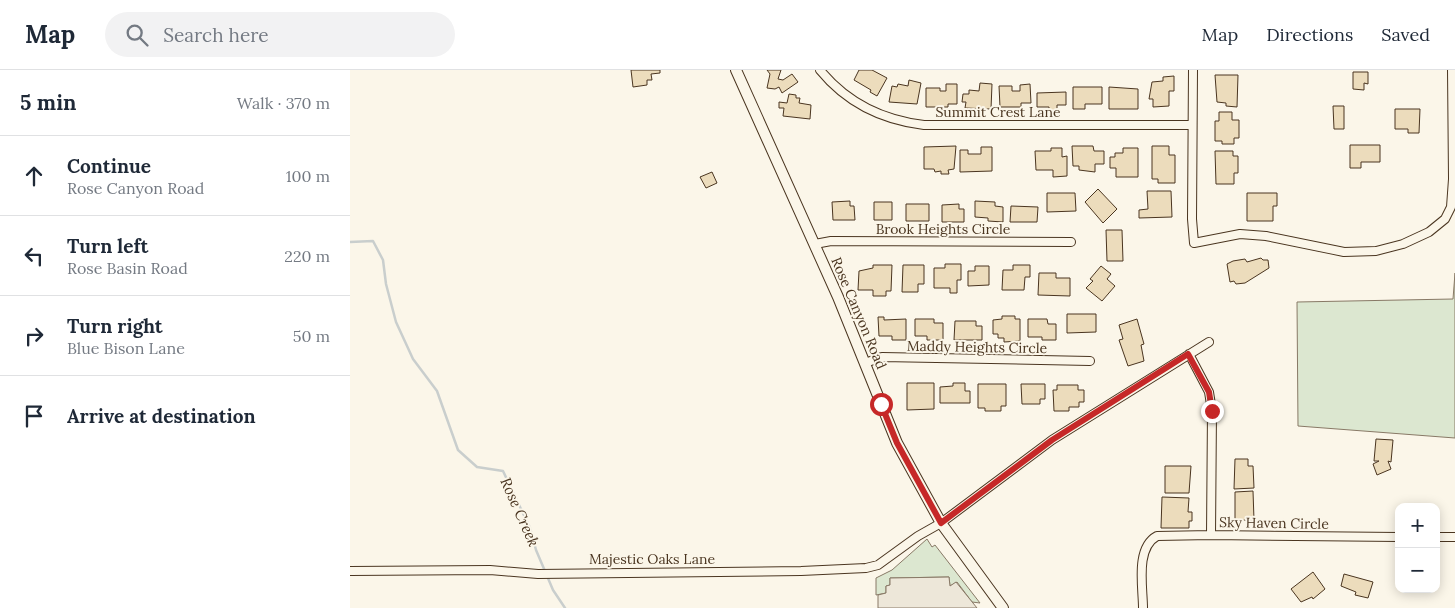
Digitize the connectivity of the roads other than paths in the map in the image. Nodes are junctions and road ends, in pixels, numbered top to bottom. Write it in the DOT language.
graph roads {
  1 [pos="736,70"];
  2 [pos="820,70"];
  3 [pos="1193,70"];
  4 [pos="1452,70"];
  5 [pos="1192,125"];
  6 [pos="1071,242"];
  7 [pos="815,244"];
  8 [pos="1209,342"];
  9 [pos="1188,354"];
  10 [pos="1090,361"];
  11 [pos="865,362"];
  12 [pos="941,523"];
  13 [pos="1211,535"];
  14 [pos="1395,537"];
  15 [pos="1440,537"];
  16 [pos="1455,537"];
  17 [pos="350,571"];
  18 [pos="1003,608"];
  19 [pos="1143,608"];
  1 -- 7 [label="street, Rose Canyon Road"];
  2 -- 5 [label="street, Summit Crest Lane"];
  3 -- 5 [label="street"];
  4 -- 5 [label="street"];
  6 -- 7 [label="street, Brook Heights Circle"];
  7 -- 11 [label="street, Rose Canyon Road"];
  8 -- 9 [label="street, Majestic Oaks Lane"];
  9 -- 12 [label="street, Majestic Oaks Lane"];
  9 -- 13 [label="street"];
  10 -- 11 [label="street, Maddy Heights Circle"];
  11 -- 12 [label="street, Rose Canyon Road"];
  12 -- 17 [label="street, Majestic Oaks Lane"];
  12 -- 18 [label="street, Rose Canyon Road"];
  13 -- 14 [label="street, Sky Haven Circle"];
  13 -- 19 [label="street, Sky Haven Circle"];
  15 -- 16 [label="street"];
}
